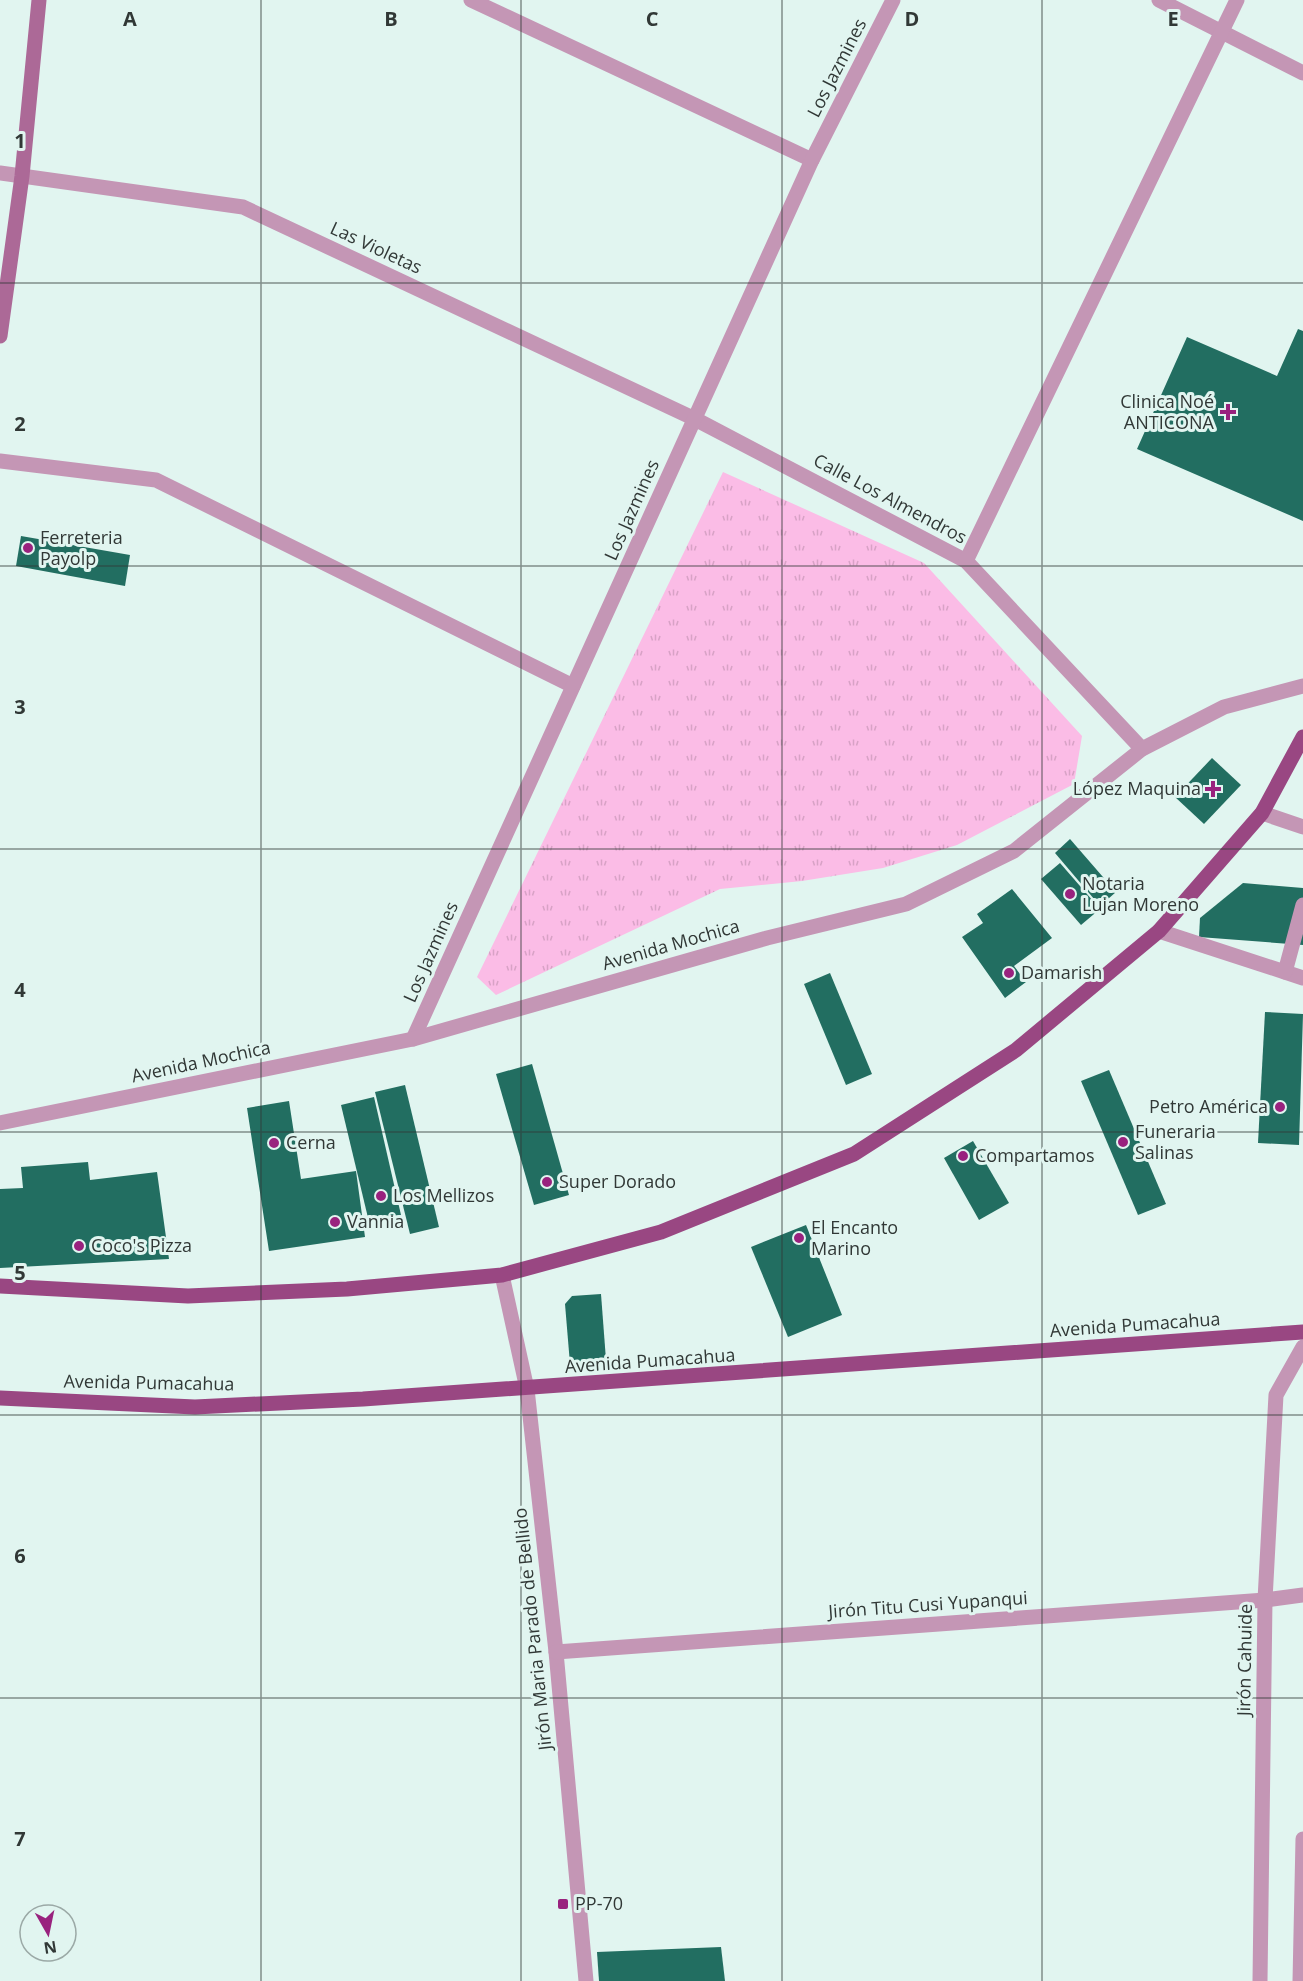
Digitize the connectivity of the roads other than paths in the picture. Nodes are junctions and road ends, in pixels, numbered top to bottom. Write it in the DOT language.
graph roads {
  1 [pos="39,0"];
  2 [pos="471,0"];
  3 [pos="893,0"];
  4 [pos="1159,0"];
  5 [pos="1237,0"];
  6 [pos="1222,32"];
  7 [pos="1303,73"];
  8 [pos="812,160"];
  9 [pos="0,173"];
  10 [pos="22,176"];
  11 [pos="0,336"];
  12 [pos="695,419"];
  13 [pos="0,461"];
  14 [pos="966,561"];
  15 [pos="573,686"];
  16 [pos="1303,686"];
  17 [pos="1303,737"];
  18 [pos="1142,749"];
  19 [pos="1262,813"];
  20 [pos="1303,827"];
  21 [pos="1303,905"];
  22 [pos="1159,931"];
  23 [pos="1284,972"];
  24 [pos="1303,978"];
  25 [pos="413,1039"];
  26 [pos="0,1123"];
  27 [pos="502,1275"];
  28 [pos="0,1286"];
  29 [pos="1303,1332"];
  30 [pos="1303,1347"];
  31 [pos="527,1389"];
  32 [pos="0,1398"];
  33 [pos="1303,1595"];
  34 [pos="1265,1600"];
  35 [pos="556,1652"];
  36 [pos="1303,1839"];
  37 [pos="1302,1911"];
  38 [pos="586,1981"];
  39 [pos="1260,1981"];
  40 [pos="1300,1981"];
  1 -- 10 [label="main road"];
  2 -- 8 [label="street"];
  3 -- 8 [label="street, Los Jazmines"];
  4 -- 6 [label="street"];
  5 -- 6 [label="street"];
  6 -- 7 [label="street"];
  6 -- 14 [label="street"];
  8 -- 12 [label="street, Los Jazmines"];
  9 -- 10 [label="street, Las Violetas"];
  10 -- 11 [label="main road"];
  10 -- 12 [label="street, Las Violetas"];
  12 -- 14 [label="street, Calle Los Almendros"];
  12 -- 15 [label="street, Los Jazmines"];
  13 -- 15 [label="street"];
  14 -- 18 [label="street, Calle Los Almendros"];
  15 -- 25 [label="street, Los Jazmines"];
  16 -- 18 [label="street, Avenida Mochica"];
  17 -- 19 [label="main road"];
  18 -- 25 [label="street, Avenida Mochica"];
  19 -- 20 [label="street"];
  19 -- 22 [label="main road"];
  21 -- 23 [label="street"];
  22 -- 23 [label="street"];
  22 -- 27 [label="main road"];
  23 -- 24 [label="street"];
  25 -- 26 [label="street, Avenida Mochica"];
  27 -- 28 [label="main road"];
  27 -- 31 [label="street, Jirón Maria Parado de Bellido"];
  29 -- 31 [label="main road, Avenida Pumacahua"];
  30 -- 34 [label="street, Jirón Cahuide"];
  31 -- 32 [label="main road, Avenida Pumacahua"];
  31 -- 35 [label="street, Jirón Maria Parado de Bellido"];
  33 -- 34 [label="street, Jirón Titu Cusi Yupanqui"];
  34 -- 35 [label="street, Jirón Titu Cusi Yupanqui"];
  34 -- 39 [label="street, Jirón Cahuide"];
  35 -- 38 [label="street, Jirón Maria Parado de Bellido"];
  36 -- 37 [label="street"];
  37 -- 40 [label="street"];
}
